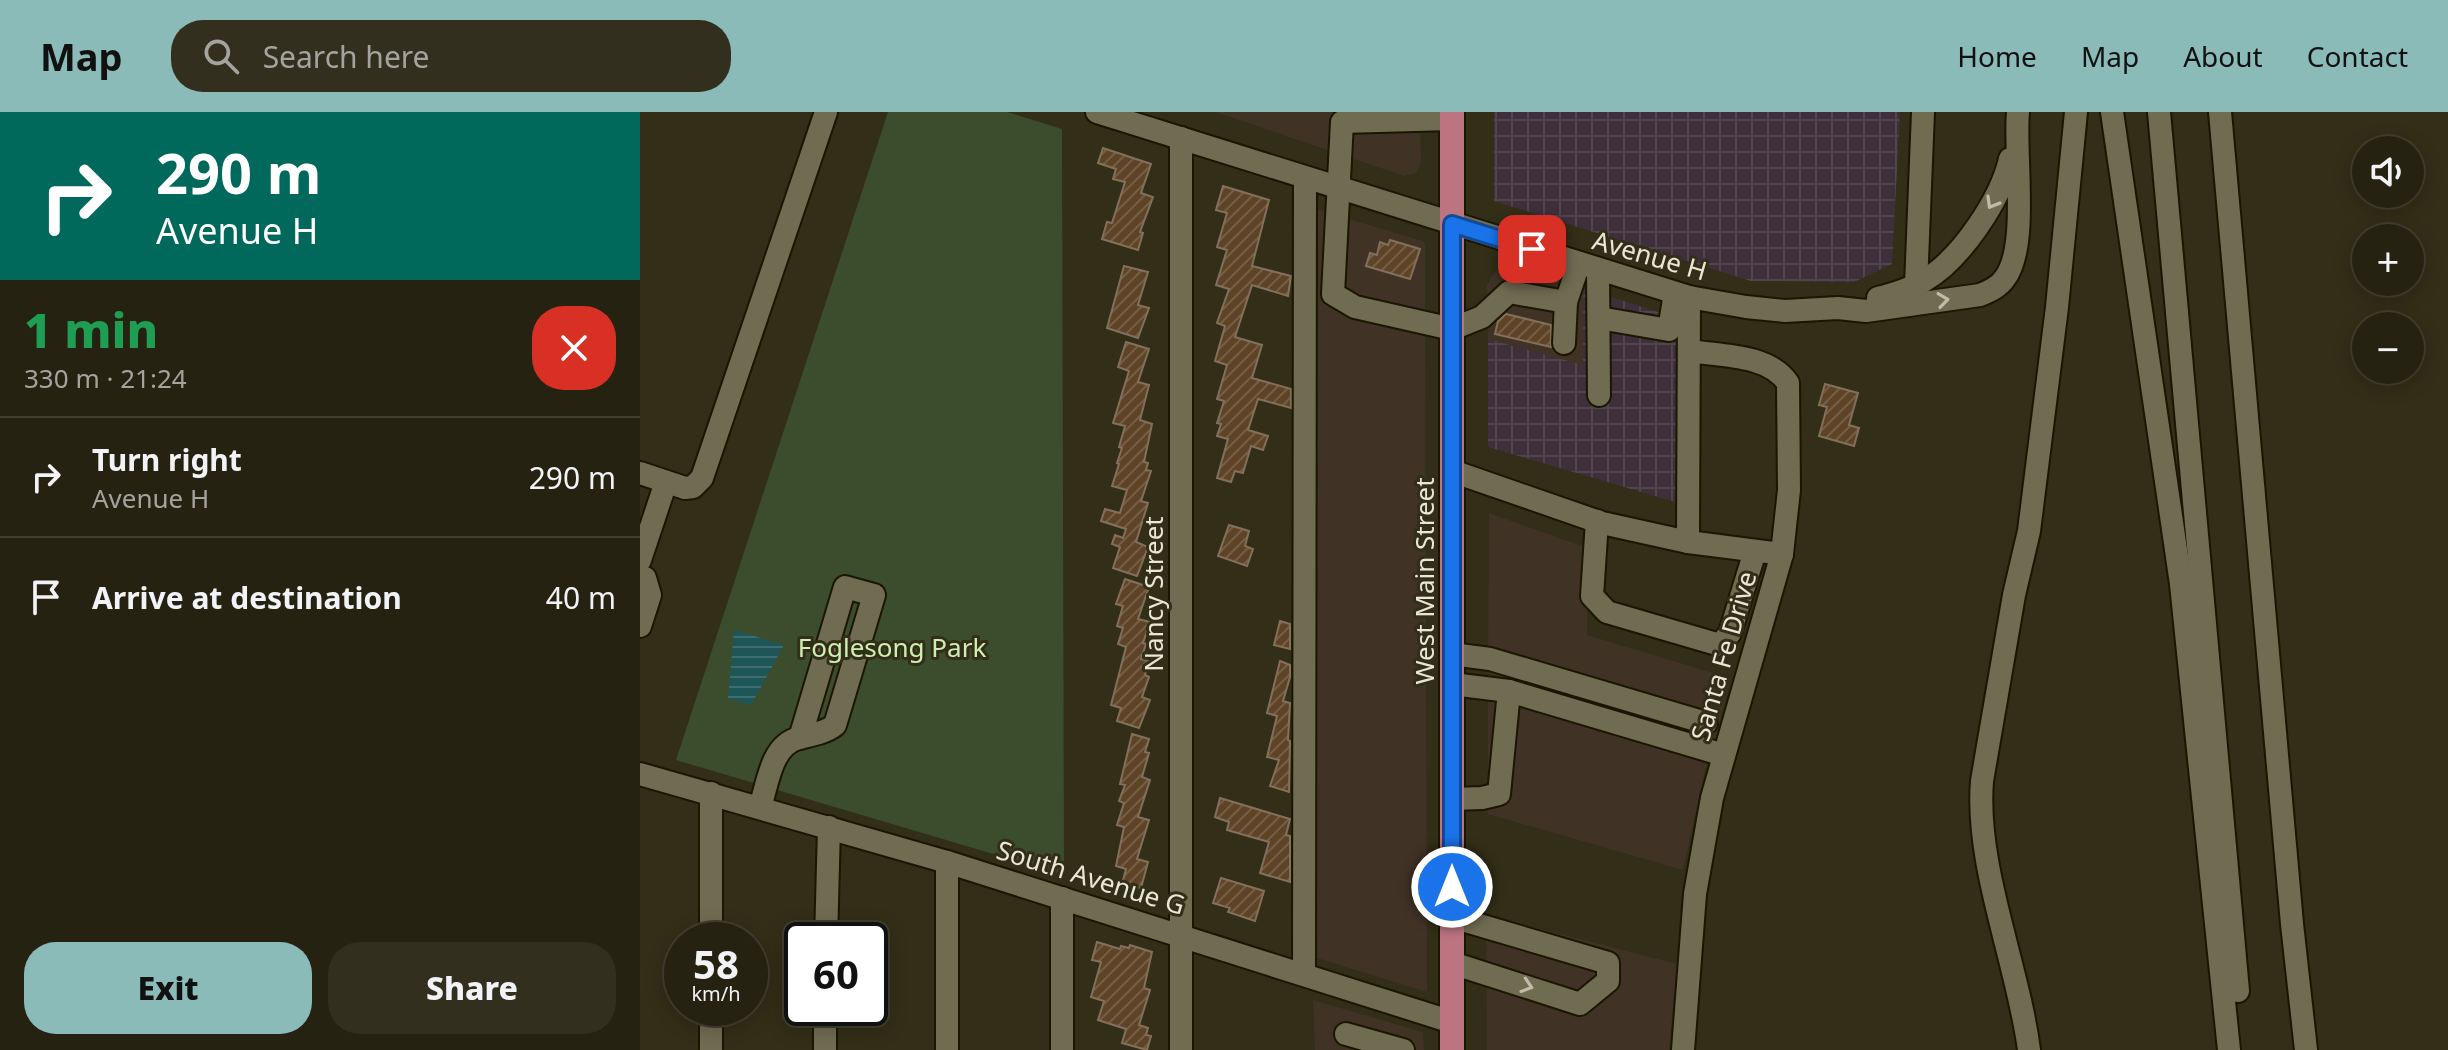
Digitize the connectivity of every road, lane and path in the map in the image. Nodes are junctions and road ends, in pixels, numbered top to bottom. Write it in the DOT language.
graph roads {
  1 [pos="826,112"];
  2 [pos="1097,112"];
  3 [pos="1923,112"];
  4 [pos="2076,112"];
  5 [pos="2112,112"];
  6 [pos="2159,112"];
  7 [pos="2220,112"];
  8 [pos="1452,116"];
  9 [pos="2017,121"];
  10 [pos="1181,138"];
  11 [pos="1305,179"];
  12 [pos="1340,190"];
  13 [pos="1452,224"];
  14 [pos="1589,266"];
  15 [pos="1916,285"];
  16 [pos="1682,295"];
  17 [pos="1566,302"];
  18 [pos="1838,308"];
  19 [pos="1599,318"];
  20 [pos="1452,329"];
  21 [pos="1564,343"];
  22 [pos="1689,351"];
  23 [pos="1599,395"];
  24 [pos="1452,471"];
  25 [pos="640,473"];
  26 [pos="666,482"];
  27 [pos="1597,521"];
  28 [pos="1688,542"];
  29 [pos="1755,551"];
  30 [pos="1782,554"];
  31 [pos="640,560"];
  32 [pos="640,576"];
  33 [pos="640,626"];
  34 [pos="1452,654"];
  35 [pos="1452,684"];
  36 [pos="1509,691"];
  37 [pos="1706,723"];
  38 [pos="800,738"];
  39 [pos="1724,755"];
  40 [pos="640,774"];
  41 [pos="711,793"];
  42 [pos="1452,799"];
  43 [pos="760,807"];
  44 [pos="829,827"];
  45 [pos="947,862"];
  46 [pos="1062,898"];
  47 [pos="1452,917"];
  48 [pos="711,922"];
  49 [pos="826,922"];
  50 [pos="1182,935"];
  51 [pos="1452,963"];
  52 [pos="1304,974"];
  53 [pos="1452,1022"];
  54 [pos="711,1026"];
  55 [pos="825,1026"];
  56 [pos="1346,1034"];
  57 [pos="711,1050"];
  58 [pos="825,1050"];
  59 [pos="947,1050"];
  60 [pos="1062,1050"];
  61 [pos="1181,1050"];
  62 [pos="1403,1050"];
  63 [pos="1452,1050"];
  64 [pos="1683,1050"];
  65 [pos="2029,1050"];
  66 [pos="2229,1050"];
  67 [pos="2244,1050"];
  68 [pos="2306,1050"];
  1 -- 26 [label="street"];
  2 -- 10 [label="street, Avenue H"];
  3 -- 15 [label="street"];
  4 -- 65 [label="street"];
  5 -- 66 [label="street"];
  6 -- 67 [label="street"];
  7 -- 68 [label="street"];
  8 -- 12 [label="street"];
  8 -- 13 [label="main road, West Main Street"];
  9 -- 15 [label="street, one-way"];
  18 -- 9 [label="street, one-way"];
  10 -- 11 [label="street, Avenue H"];
  10 -- 50 [label="street, Nancy Street"];
  11 -- 12 [label="street, Avenue H"];
  11 -- 52 [label="street"];
  12 -- 13 [label="street, Avenue H"];
  12 -- 20 [label="street"];
  13 -- 14 [label="street, Avenue H"];
  13 -- 20 [label="main road, West Main Street"];
  14 -- 16 [label="street, Avenue H"];
  14 -- 17 [label="street"];
  14 -- 19 [label="street"];
  15 -- 18 [label="street"];
  16 -- 18 [label="street, Avenue H"];
  16 -- 19 [label="street"];
  16 -- 22 [label="street"];
  17 -- 20 [label="street"];
  17 -- 21 [label="street"];
  19 -- 23 [label="street"];
  20 -- 24 [label="main road, West Main Street"];
  22 -- 28 [label="street"];
  22 -- 30 [label="street, Santa Fe Drive"];
  24 -- 27 [label="street"];
  24 -- 34 [label="main road, West Main Street"];
  25 -- 26 [label="street"];
  26 -- 31 [label="street"];
  27 -- 28 [label="street"];
  27 -- 29 [label="street"];
  28 -- 29 [label="street"];
  29 -- 30 [label="street"];
  30 -- 39 [label="street, Santa Fe Drive"];
  32 -- 33 [label="street"];
  34 -- 35 [label="main road, West Main Street"];
  34 -- 37 [label="street"];
  35 -- 36 [label="street"];
  35 -- 42 [label="main road, West Main Street"];
  36 -- 39 [label="street"];
  36 -- 42 [label="street"];
  38 -- 38 [label="street"];
  38 -- 43 [label="street"];
  39 -- 64 [label="street, Santa Fe Drive"];
  40 -- 41 [label="street, South Avenue G"];
  41 -- 43 [label="street, South Avenue G"];
  41 -- 48 [label="street"];
  42 -- 47 [label="main road, West Main Street"];
  43 -- 44 [label="street, South Avenue G"];
  44 -- 45 [label="street, South Avenue G"];
  44 -- 49 [label="street"];
  45 -- 46 [label="street, South Avenue G"];
  45 -- 59 [label="street"];
  46 -- 50 [label="street, South Avenue G"];
  46 -- 60 [label="street"];
  47 -- 51 [label="main road, West Main Street"];
  51 -- 47 [label="street, one-way"];
  50 -- 52 [label="street, South Avenue G"];
  50 -- 61 [label="street, Nancy Street"];
  51 -- 53 [label="main road, West Main Street"];
  52 -- 53 [label="street, South Avenue G"];
  53 -- 63 [label="main road, West Main Street"];
  54 -- 57 [label="street"];
  55 -- 58 [label="street"];
  56 -- 62 [label="street"];
}
